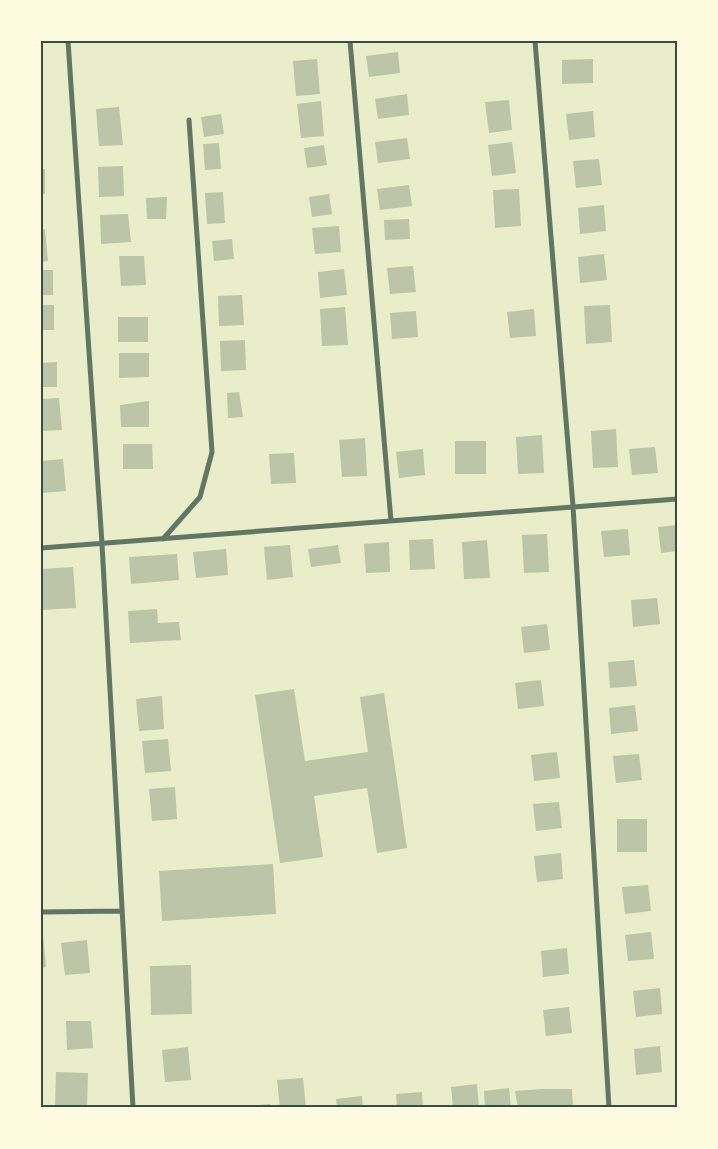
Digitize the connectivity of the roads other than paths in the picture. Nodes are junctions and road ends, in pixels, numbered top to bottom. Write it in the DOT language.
graph roads {
  1 [pos="68,41"];
  2 [pos="350,41"];
  3 [pos="535,41"];
  4 [pos="189,120"];
  5 [pos="677,499"];
  6 [pos="573,506"];
  7 [pos="391,521"];
  8 [pos="163,539"];
  9 [pos="102,544"];
  10 [pos="41,548"];
  11 [pos="122,910"];
  12 [pos="41,912"];
  13 [pos="133,1108"];
  14 [pos="609,1108"];
  1 -- 9 [label="street"];
  2 -- 7 [label="street"];
  3 -- 6 [label="street"];
  4 -- 8 [label="street"];
  5 -- 6 [label="street"];
  6 -- 7 [label="street"];
  6 -- 14 [label="street"];
  7 -- 8 [label="street"];
  8 -- 9 [label="street"];
  9 -- 10 [label="street"];
  9 -- 11 [label="street"];
  11 -- 12 [label="street"];
  11 -- 13 [label="street"];
}
